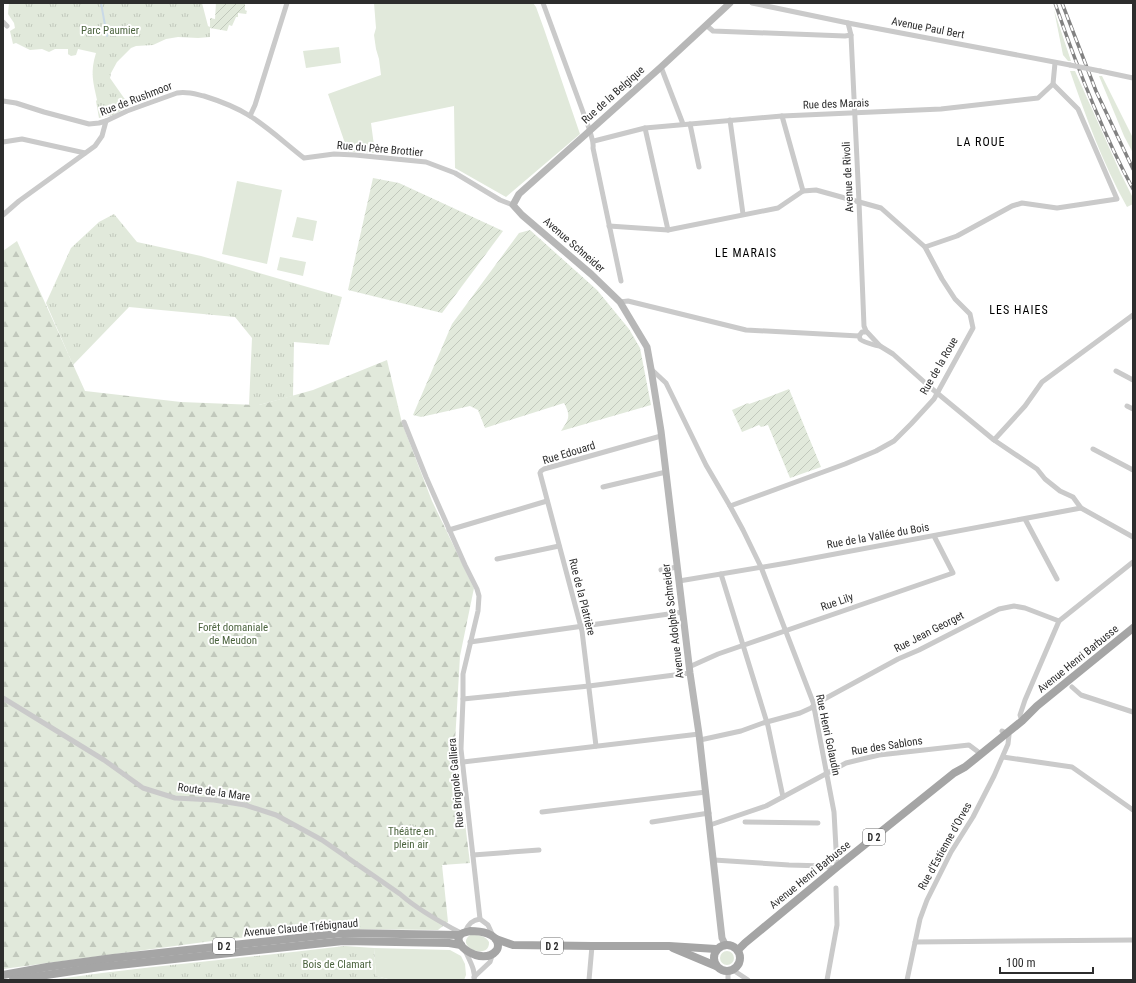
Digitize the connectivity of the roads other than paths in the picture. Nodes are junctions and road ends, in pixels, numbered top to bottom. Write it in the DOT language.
graph roads {
  1 [pos="287,3"];
  2 [pos="543,3"];
  3 [pos="730,3"];
  4 [pos="752,3"];
  5 [pos="848,23"];
  6 [pos="706,25"];
  7 [pos="851,35"];
  8 [pos="1055,62"];
  9 [pos="661,67"];
  10 [pos="1133,78"];
  11 [pos="1053,84"];
  12 [pos="3,101"];
  13 [pos="855,113"];
  14 [pos="250,116"];
  15 [pos="782,116"];
  16 [pos="730,120"];
  17 [pos="106,121"];
  18 [pos="683,124"];
  19 [pos="690,124"];
  20 [pos="645,128"];
  21 [pos="590,131"];
  22 [pos="594,141"];
  23 [pos="3,142"];
  24 [pos="84,153"];
  25 [pos="699,167"];
  26 [pos="803,191"];
  27 [pos="859,202"];
  28 [pos="513,204"];
  29 [pos="743,214"];
  30 [pos="3,215"];
  31 [pos="609,226"];
  32 [pos="668,230"];
  33 [pos="925,247"];
  34 [pos="621,281"];
  35 [pos="620,302"];
  36 [pos="1133,315"];
  37 [pos="866,331"];
  38 [pos="859,336"];
  39 [pos="870,336"];
  40 [pos="866,342"];
  41 [pos="880,346"];
  42 [pos="651,369"];
  43 [pos="1116,371"];
  44 [pos="1133,380"];
  45 [pos="938,393"];
  46 [pos="1127,406"];
  47 [pos="1133,409"];
  48 [pos="404,422"];
  49 [pos="661,436"];
  50 [pos="994,440"];
  51 [pos="1093,449"];
  52 [pos="1133,470"];
  53 [pos="666,472"];
  54 [pos="603,487"];
  55 [pos="547,501"];
  56 [pos="730,506"];
  57 [pos="1081,508"];
  58 [pos="1024,519"];
  59 [pos="449,530"];
  60 [pos="934,536"];
  61 [pos="1133,536"];
  62 [pos="560,546"];
  63 [pos="497,559"];
  64 [pos="1133,562"];
  65 [pos="761,567"];
  66 [pos="677,568"];
  67 [pos="661,570"];
  68 [pos="721,574"];
  69 [pos="1057,578"];
  70 [pos="679,581"];
  71 [pos="683,612"];
  72 [pos="1059,621"];
  73 [pos="581,626"];
  74 [pos="1133,628"];
  75 [pos="786,631"];
  76 [pos="470,642"];
  77 [pos="744,645"];
  78 [pos="690,670"];
  79 [pos="589,686"];
  80 [pos="1072,687"];
  81 [pos="3,698"];
  82 [pos="463,699"];
  83 [pos="814,706"];
  84 [pos="1133,712"];
  85 [pos="1021,718"];
  86 [pos="767,722"];
  87 [pos="1004,732"];
  88 [pos="700,737"];
  89 [pos="596,746"];
  90 [pos="979,752"];
  91 [pos="1003,757"];
  92 [pos="463,762"];
  93 [pos="827,773"];
  94 [pos="706,792"];
  95 [pos="783,797"];
  96 [pos="1133,810"];
  97 [pos="542,812"];
  98 [pos="709,813"];
  99 [pos="652,822"];
  100 [pos="745,822"];
  101 [pos="818,823"];
  102 [pos="710,825"];
  103 [pos="539,850"];
  104 [pos="473,855"];
  105 [pos="714,860"];
  106 [pos="836,868"];
  107 [pos="836,888"];
  108 [pos="480,919"];
  109 [pos="462,934"];
  110 [pos="494,937"];
  111 [pos="1133,940"];
  112 [pos="915,942"];
  113 [pos="725,944"];
  114 [pos="512,945"];
  115 [pos="592,946"];
  116 [pos="669,946"];
  117 [pos="463,948"];
  118 [pos="716,949"];
  119 [pos="738,950"];
  120 [pos="495,952"];
  121 [pos="716,966"];
  122 [pos="730,971"];
  123 [pos="3,975"];
  124 [pos="474,978"];
  125 [pos="12,980"];
  126 [pos="589,980"];
  127 [pos="728,980"];
  128 [pos="748,980"];
  129 [pos="827,980"];
  130 [pos="907,980"];
  1 -- 14 [label="street"];
  2 -- 21 [label="street"];
  3 -- 6 [label="street, Rue de la Belgique"];
  4 -- 5 [label="street, Avenue Paul Bert"];
  5 -- 7 [label="street, Avenue de Rivoli"];
  5 -- 8 [label="street, Avenue Paul Bert"];
  6 -- 7 [label="street"];
  6 -- 9 [label="street, Rue de la Belgique"];
  7 -- 13 [label="street, Avenue de Rivoli"];
  8 -- 10 [label="street, Avenue Paul Bert, bridge"];
  8 -- 11 [label="street"];
  9 -- 18 [label="street"];
  9 -- 21 [label="street, Rue de la Belgique"];
  11 -- 13 [label="street, Rue des Marais"];
  11 -- 33 [label="street"];
  12 -- 17 [label="street, Rue de Rushmoor"];
  13 -- 15 [label="street, Rue des Marais"];
  13 -- 27 [label="street, Avenue de Rivoli"];
  14 -- 17 [label="street, Rue de Rushmoor"];
  14 -- 28 [label="street, Rue du Père Brottier"];
  15 -- 16 [label="street, Rue des Marais"];
  15 -- 26 [label="street"];
  16 -- 19 [label="street, Rue des Marais"];
  16 -- 29 [label="street"];
  17 -- 24 [label="street"];
  18 -- 19 [label="street, Rue des Marais"];
  18 -- 20 [label="street, Rue des Marais"];
  19 -- 25 [label="street"];
  20 -- 22 [label="street, Rue des Marais"];
  20 -- 32 [label="street"];
  21 -- 22 [label="street"];
  21 -- 28 [label="street, Rue de la Belgique"];
  22 -- 31 [label="street"];
  23 -- 24 [label="street"];
  24 -- 30 [label="street"];
  26 -- 27 [label="street"];
  26 -- 29 [label="street"];
  27 -- 33 [label="street"];
  27 -- 37 [label="street, Avenue de Rivoli"];
  28 -- 35 [label="street, Avenue Schneider"];
  29 -- 32 [label="street"];
  31 -- 32 [label="street"];
  31 -- 34 [label="street"];
  33 -- 45 [label="street, Rue de la Roue"];
  35 -- 38 [label="street"];
  35 -- 42 [label="street, Avenue Adolphe Schneider"];
  36 -- 50 [label="street"];
  37 -- 38 [label="street"];
  37 -- 39 [label="street"];
  38 -- 40 [label="street"];
  39 -- 40 [label="street"];
  39 -- 41 [label="street"];
  40 -- 41 [label="street"];
  41 -- 45 [label="street"];
  42 -- 49 [label="street, Avenue Adolphe Schneider"];
  42 -- 56 [label="street, Rue Henri Golaudin"];
  43 -- 44 [label="street"];
  45 -- 50 [label="street"];
  45 -- 56 [label="street, Rue de la Roue"];
  46 -- 47 [label="street"];
  48 -- 59 [label="street, Rue Brignole Galliera"];
  49 -- 53 [label="street, Avenue Adolphe Schneider"];
  49 -- 55 [label="street, Rue Edouard"];
  50 -- 57 [label="street"];
  51 -- 52 [label="street"];
  53 -- 54 [label="street"];
  53 -- 66 [label="street, Avenue Adolphe Schneider"];
  55 -- 59 [label="street"];
  55 -- 62 [label="street, Rue de la Platrière"];
  56 -- 65 [label="street, Rue Henri Golaudin"];
  57 -- 58 [label="street, Rue de la Vallée du Bois"];
  57 -- 61 [label="street"];
  58 -- 60 [label="street, Rue de la Vallée du Bois"];
  58 -- 69 [label="street"];
  59 -- 76 [label="street, Rue Brignole Galliera"];
  60 -- 65 [label="street, Rue de la Vallée du Bois"];
  60 -- 75 [label="street, Rue Lily"];
  62 -- 63 [label="street"];
  62 -- 73 [label="street, Rue de la Platrière"];
  64 -- 72 [label="street"];
  65 -- 68 [label="street, Rue de la Vallée du Bois"];
  65 -- 75 [label="street, Rue Henri Golaudin"];
  66 -- 67 [label="street"];
  66 -- 70 [label="street, Avenue Adolphe Schneider"];
  68 -- 70 [label="street, Rue de la Vallée du Bois"];
  68 -- 77 [label="street"];
  70 -- 71 [label="street, Avenue Adolphe Schneider"];
  71 -- 73 [label="street"];
  71 -- 78 [label="street, Avenue Adolphe Schneider"];
  72 -- 83 [label="street, Rue Jean Georget"];
  72 -- 85 [label="street"];
  73 -- 76 [label="street"];
  73 -- 79 [label="street, Rue de la Platrière"];
  74 -- 85 [label="main road, Avenue Henri Barbusse / D 2"];
  75 -- 77 [label="street, Rue Lily"];
  75 -- 83 [label="street, Rue Henri Golaudin"];
  76 -- 82 [label="street, Rue Brignole Galliera"];
  77 -- 78 [label="street, Rue Lily"];
  77 -- 86 [label="street"];
  78 -- 79 [label="street, Rue Lily"];
  78 -- 88 [label="street, Avenue Adolphe Schneider"];
  79 -- 82 [label="street, Rue Lily"];
  79 -- 89 [label="street, Rue de la Platrière"];
  80 -- 84 [label="street"];
  81 -- 109 [label="street, Route de la Mare"];
  82 -- 92 [label="street, Rue Brignole Galliera"];
  83 -- 86 [label="street, Rue Jean Georget"];
  83 -- 93 [label="street, Rue Henri Golaudin"];
  85 -- 87 [label="main road, Avenue Henri Barbusse / D 2"];
  86 -- 88 [label="street, Rue Jean Georget"];
  86 -- 95 [label="street"];
  87 -- 90 [label="main road, Avenue Henri Barbusse / D 2"];
  87 -- 91 [label="street, Rue d'Estienne d'Orves"];
  88 -- 89 [label="street, Rue Jean Georget"];
  88 -- 94 [label="street, Avenue Adolphe Schneider"];
  89 -- 92 [label="street, Rue Jean Georget"];
  90 -- 93 [label="street, Rue des Sablons"];
  90 -- 106 [label="main road, Avenue Henri Barbusse / D 2"];
  91 -- 96 [label="street"];
  91 -- 112 [label="street, Rue d'Estienne d'Orves"];
  92 -- 104 [label="street, Rue Brignole Galliera"];
  93 -- 95 [label="street, Rue des Sablons"];
  93 -- 106 [label="street, Rue Henri Golaudin"];
  94 -- 97 [label="street"];
  94 -- 98 [label="street, Avenue Adolphe Schneider"];
  95 -- 102 [label="street, Rue des Sablons"];
  98 -- 99 [label="street"];
  98 -- 102 [label="street, Avenue Adolphe Schneider"];
  100 -- 101 [label="street"];
  102 -- 105 [label="street, Avenue Adolphe Schneider"];
  103 -- 104 [label="street"];
  104 -- 108 [label="street, Rue Brignole Galliera"];
  105 -- 106 [label="street"];
  105 -- 113 [label="street, Avenue Adolphe Schneider"];
  106 -- 119 [label="main road, Avenue Henri Barbusse / D 2"];
  107 -- 129 [label="street"];
  108 -- 109 [label="street"];
  108 -- 110 [label="street"];
  109 -- 110 [label="main road"];
  109 -- 117 [label="main road"];
  109 -- 123 [label="main road, Avenue Claude Trébignaud / D 2"];
  110 -- 114 [label="main road, D 2"];
  110 -- 120 [label="main road"];
  111 -- 112 [label="street"];
  112 -- 130 [label="street, Rue d'Estienne d'Orves"];
  113 -- 118 [label="main road"];
  113 -- 119 [label="main road"];
  114 -- 115 [label="main road, D 2"];
  114 -- 120 [label="main road, D 2"];
  115 -- 116 [label="main road, D 2"];
  115 -- 126 [label="street"];
  116 -- 118 [label="main road, D 2"];
  116 -- 121 [label="main road, D 2"];
  117 -- 120 [label="main road"];
  117 -- 124 [label="street"];
  117 -- 125 [label="main road, Avenue Claude Trébignaud / D 2"];
  118 -- 121 [label="main road"];
  119 -- 122 [label="main road"];
  120 -- 124 [label="street"];
  121 -- 122 [label="main road"];
  122 -- 127 [label="street"];
  122 -- 128 [label="street"];
}
